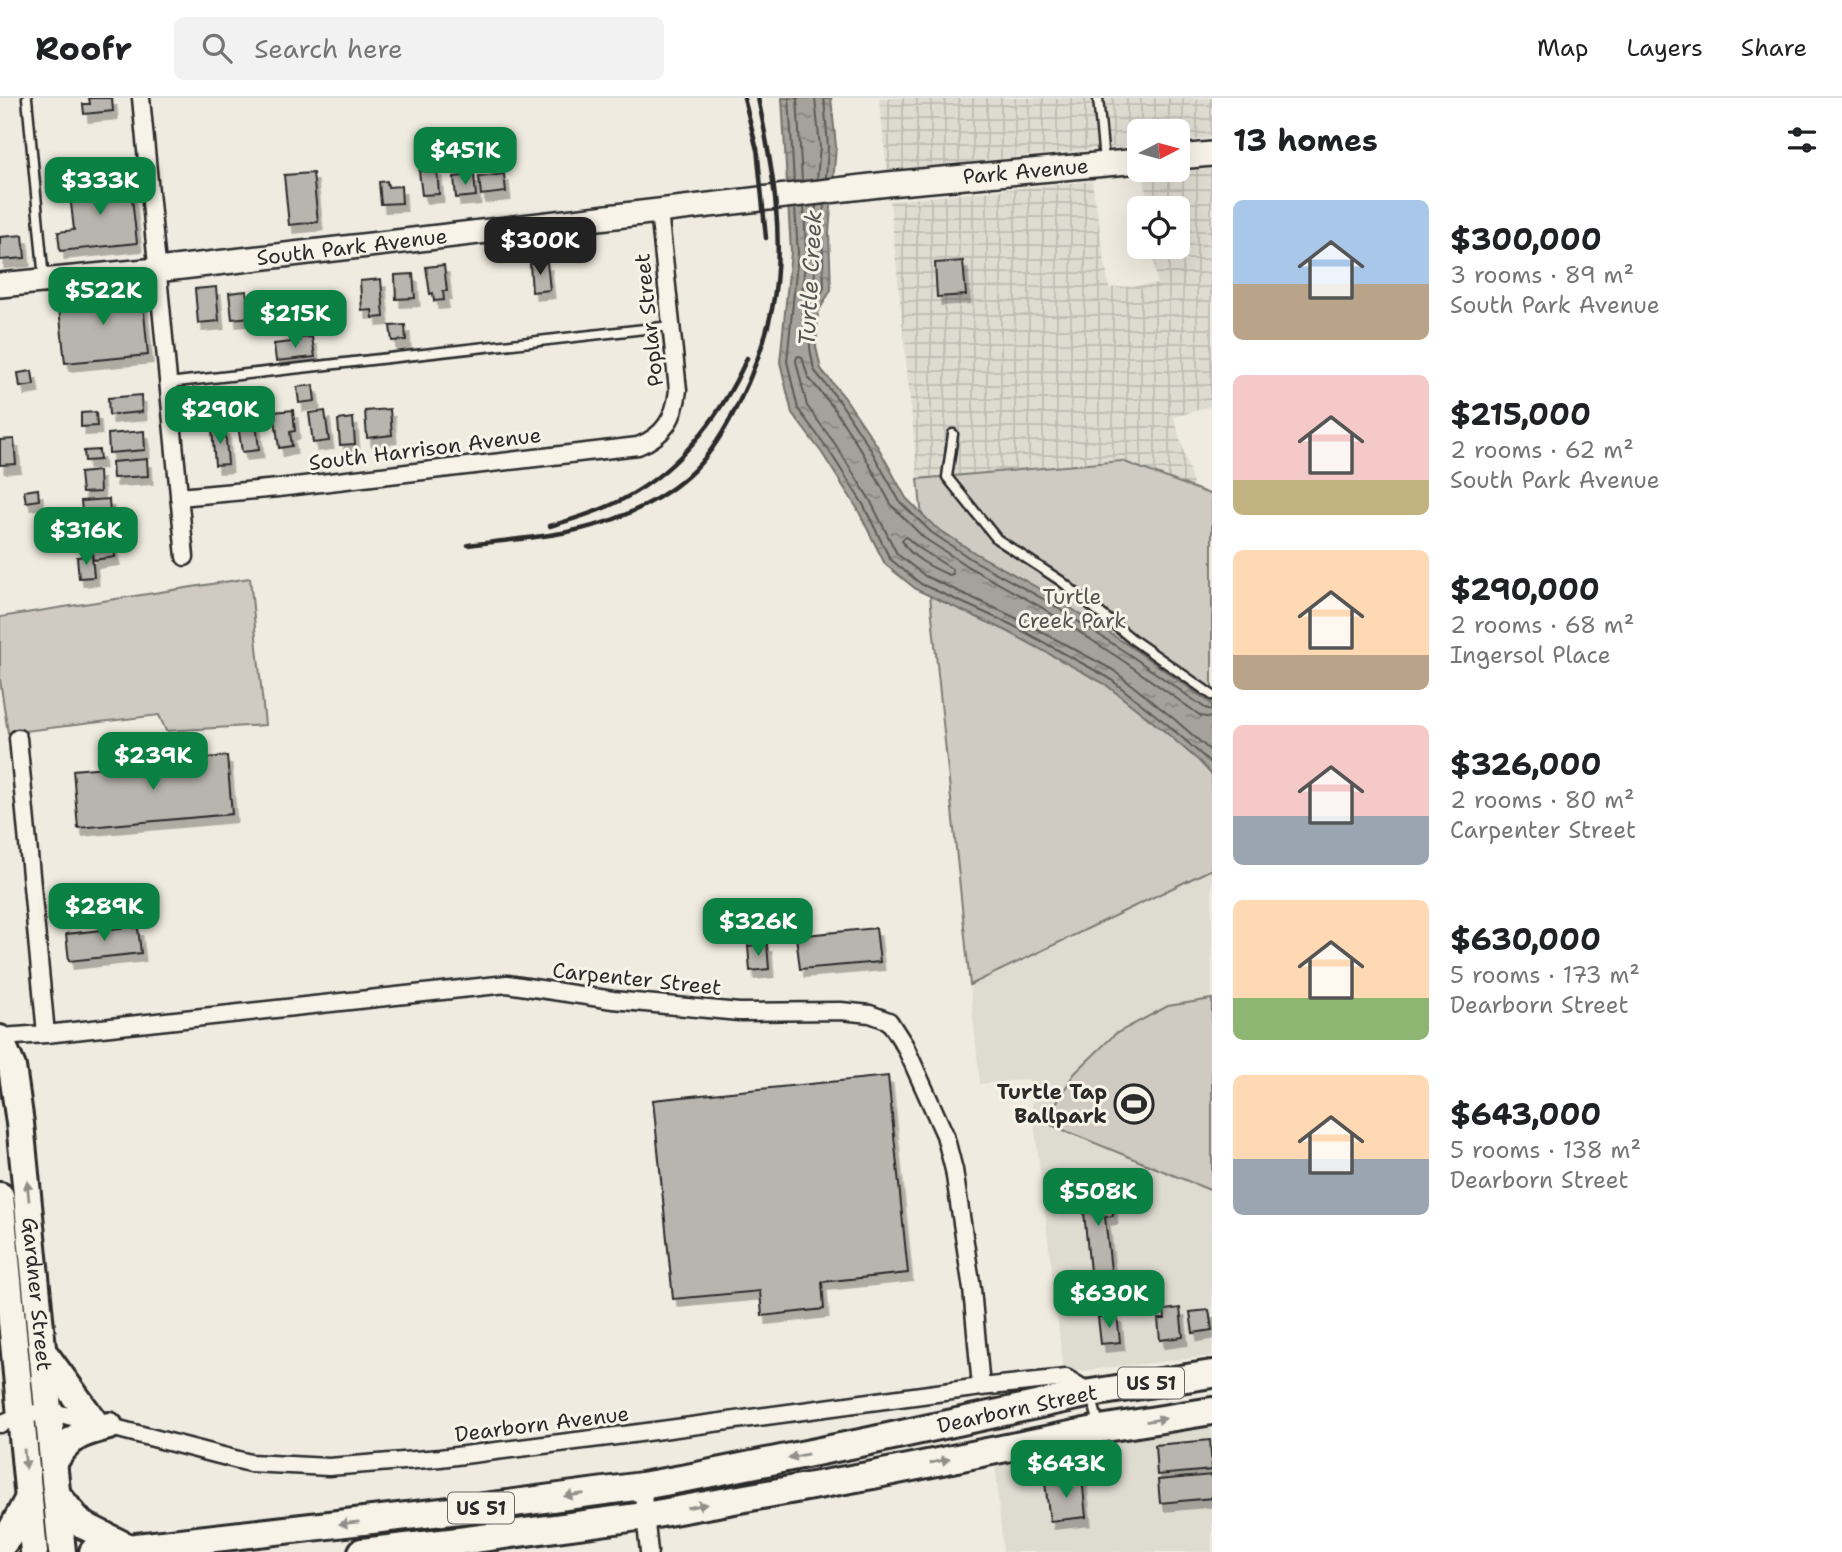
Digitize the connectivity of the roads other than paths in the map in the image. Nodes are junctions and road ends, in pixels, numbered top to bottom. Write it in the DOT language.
graph roads {
  1 [pos="27,98"];
  2 [pos="141,98"];
  3 [pos="1098,98"];
  4 [pos="1212,154"];
  5 [pos="1190,156"];
  6 [pos="1127,162"];
  7 [pos="1105,164"];
  8 [pos="912,182"];
  9 [pos="659,211"];
  10 [pos="157,271"];
  11 [pos="44,281"];
  12 [pos="1,284"];
  13 [pos="671,326"];
  14 [pos="168,383"];
  15 [pos="667,424"];
  16 [pos="953,434"];
  17 [pos="179,497"];
  18 [pos="185,557"];
  19 [pos="1212,695"];
  20 [pos="18,738"];
  21 [pos="46,1034"];
  22 [pos="0,1038"];
  23 [pos="0,1196"];
  24 [pos="2,1243"];
  25 [pos="44,1352"];
  26 [pos="1212,1374"];
  27 [pos="981,1387"];
  28 [pos="1091,1393"];
  29 [pos="49,1411"];
  30 [pos="1212,1411"];
  31 [pos="10,1420"];
  32 [pos="102,1424"];
  33 [pos="1100,1429"];
  34 [pos="54,1462"];
  35 [pos="642,1486"];
  36 [pos="57,1496"];
  37 [pos="29,1498"];
  38 [pos="645,1516"];
  39 [pos="0,1547"];
  40 [pos="129,1548"];
  41 [pos="34,1552"];
  42 [pos="62,1552"];
  43 [pos="93,1552"];
  44 [pos="362,1552"];
  45 [pos="649,1552"];
  1 -- 11 [label="lane"];
  2 -- 10 [label="street"];
  3 -- 7 [label="lane"];
  4 -- 5 [label="street"];
  6 -- 7 [label="street, Park Avenue"];
  7 -- 8 [label="street, Park Avenue"];
  8 -- 9 [label="street, South Park Avenue"];
  9 -- 10 [label="street, South Park Avenue"];
  9 -- 13 [label="street, Poplar Street"];
  10 -- 11 [label="street, South Park Avenue"];
  10 -- 14 [label="street"];
  11 -- 12 [label="street, South Park Avenue"];
  13 -- 14 [label="lane"];
  13 -- 15 [label="street, Poplar Street"];
  14 -- 17 [label="street"];
  15 -- 17 [label="street, South Harrison Avenue"];
  16 -- 19 [label="lane"];
  17 -- 18 [label="street"];
  20 -- 21 [label="street"];
  21 -- 22 [label="street, Carpenter Street"];
  21 -- 27 [label="street, Carpenter Street"];
  25 -- 22 [label="main road, Gardner Street, one-way"];
  23 -- 24 [label="main road, Gardner Street"];
  24 -- 31 [label="main road, Gardner Street"];
  25 -- 29 [label="main road, Gardner Street"];
  25 -- 32 [label="main road"];
  26 -- 28 [label="main road, Dearborn Street / US 51"];
  27 -- 28 [label="street, Dearborn Avenue"];
  27 -- 32 [label="street, Dearborn Avenue"];
  28 -- 33 [label="lane"];
  28 -- 35 [label="main road, Dearborn Street / US 51, one-way"];
  29 -- 31 [label="street, Dearborn Avenue"];
  29 -- 32 [label="street, Dearborn Avenue"];
  29 -- 34 [label="main road, Gardner Street"];
  33 -- 30 [label="main road, Dearborn Street / US 51, one-way"];
  31 -- 37 [label="main road, Gardner Street, one-way"];
  32 -- 34 [label="main road"];
  38 -- 33 [label="main road, Dearborn Street / US 51, one-way"];
  34 -- 36 [label="main road, Gardner Street"];
  35 -- 38 [label="street"];
  35 -- 40 [label="main road, US 51, one-way"];
  36 -- 40 [label="main road"];
  36 -- 42 [label="main road, Gardner Street"];
  37 -- 39 [label="main road"];
  37 -- 41 [label="main road, Gardner Street"];
  38 -- 44 [label="main road, US 51"];
  38 -- 45 [label="street"];
  40 -- 43 [label="main road, US 51"];
}
